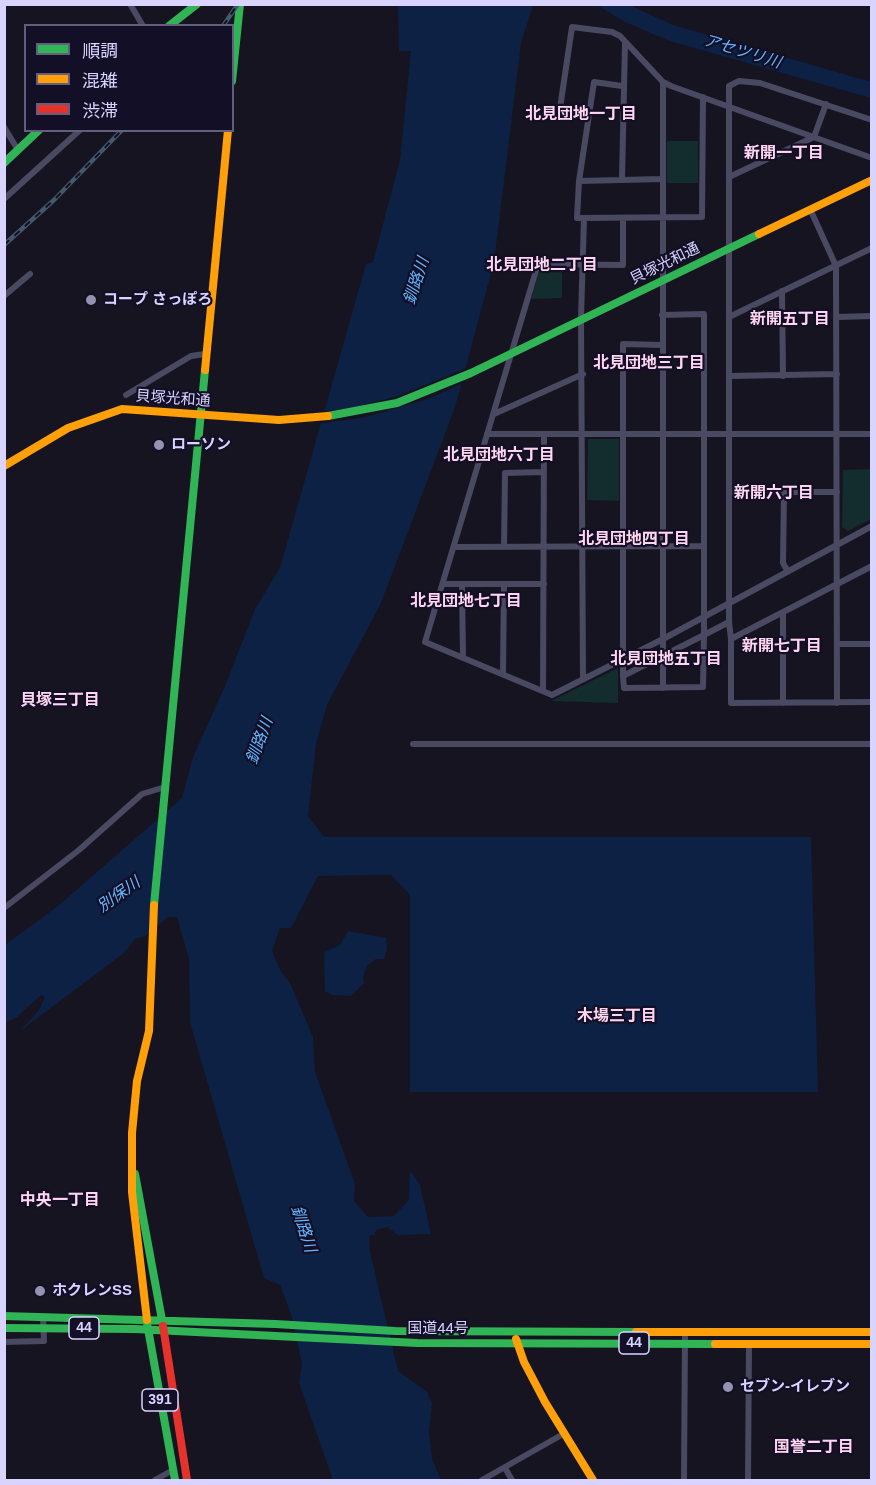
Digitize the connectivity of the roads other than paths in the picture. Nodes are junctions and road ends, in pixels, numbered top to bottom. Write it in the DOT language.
graph roads {
  1 [pos="130,4"];
  2 [pos="197,4"];
  3 [pos="240,4"];
  4 [pos="142,24"];
  5 [pos="172,24"];
  6 [pos="625,43"];
  7 [pos="234,62"];
  8 [pos="663,82"];
  9 [pos="622,86"];
  10 [pos="703,96"];
  11 [pos="826,104"];
  12 [pos="728,107"];
  13 [pos="560,115"];
  14 [pos="872,120"];
  15 [pos="4,127"];
  16 [pos="37,132"];
  17 [pos="78,132"];
  18 [pos="228,132"];
  19 [pos="814,137"];
  20 [pos="18,150"];
  21 [pos="872,158"];
  22 [pos="4,163"];
  23 [pos="729,177"];
  24 [pos="622,179"];
  25 [pos="663,179"];
  26 [pos="872,180"];
  27 [pos="579,181"];
  28 [pos="4,199"];
  29 [pos="810,210"];
  30 [pos="584,218"];
  31 [pos="623,218"];
  32 [pos="662,218"];
  33 [pos="729,248"];
  34 [pos="872,248"];
  35 [pos="583,265"];
  36 [pos="836,266"];
  37 [pos="30,274"];
  38 [pos="662,280"];
  39 [pos="783,291"];
  40 [pos="4,296"];
  41 [pos="662,315"];
  42 [pos="872,316"];
  43 [pos="729,317"];
  44 [pos="837,317"];
  45 [pos="581,318"];
  46 [pos="662,345"];
  47 [pos="512,353"];
  48 [pos="205,354"];
  49 [pos="583,374"];
  50 [pos="837,374"];
  51 [pos="729,376"];
  52 [pos="783,376"];
  53 [pos="126,395"];
  54 [pos="200,413"];
  55 [pos="494,414"];
  56 [pos="487,434"];
  57 [pos="623,434"];
  58 [pos="663,434"];
  59 [pos="703,434"];
  60 [pos="728,434"];
  61 [pos="836,434"];
  62 [pos="872,434"];
  63 [pos="544,435"];
  64 [pos="583,435"];
  65 [pos="4,466"];
  66 [pos="543,472"];
  67 [pos="729,492"];
  68 [pos="784,492"];
  69 [pos="837,492"];
  70 [pos="872,526"];
  71 [pos="837,543"];
  72 [pos="703,546"];
  73 [pos="454,547"];
  74 [pos="504,547"];
  75 [pos="544,547"];
  76 [pos="584,547"];
  77 [pos="623,547"];
  78 [pos="663,547"];
  79 [pos="872,566"];
  80 [pos="787,570"];
  81 [pos="443,584"];
  82 [pos="462,584"];
  83 [pos="504,584"];
  84 [pos="544,584"];
  85 [pos="837,584"];
  86 [pos="729,602"];
  87 [pos="783,613"];
  88 [pos="704,617"];
  89 [pos="729,622"];
  90 [pos="704,635"];
  91 [pos="663,639"];
  92 [pos="731,639"];
  93 [pos="838,644"];
  94 [pos="872,644"];
  95 [pos="664,656"];
  96 [pos="463,657"];
  97 [pos="622,660"];
  98 [pos="503,674"];
  99 [pos="623,676"];
  100 [pos="583,680"];
  101 [pos="663,688"];
  102 [pos="543,691"];
  103 [pos="783,702"];
  104 [pos="872,702"];
  105 [pos="837,703"];
  106 [pos="413,744"];
  107 [pos="872,744"];
  108 [pos="165,787"];
  109 [pos="4,908"];
  110 [pos="130,1156"];
  111 [pos="4,1316"];
  112 [pos="43,1317"];
  113 [pos="147,1320"];
  114 [pos="162,1320"];
  115 [pos="4,1328"];
  116 [pos="44,1328"];
  117 [pos="148,1330"];
  118 [pos="164,1331"];
  119 [pos="685,1331"];
  120 [pos="749,1331"];
  121 [pos="515,1332"];
  122 [pos="872,1332"];
  123 [pos="4,1342"];
  124 [pos="749,1342"];
  125 [pos="517,1343"];
  126 [pos="685,1343"];
  127 [pos="872,1344"];
  128 [pos="565,1433"];
  129 [pos="505,1468"];
  130 [pos="173,1470"];
  131 [pos="155,1480"];
  132 [pos="175,1480"];
  133 [pos="187,1480"];
  134 [pos="482,1480"];
  135 [pos="512,1480"];
  136 [pos="593,1480"];
  137 [pos="684,1480"];
  138 [pos="748,1480"];
  1 -- 4 [label="street"];
  2 -- 5 [label="main road"];
  3 -- 7 [label="main road"];
  6 -- 8 [label="street"];
  6 -- 9 [label="street"];
  6 -- 13 [label="street"];
  8 -- 10 [label="street"];
  8 -- 25 [label="street"];
  9 -- 24 [label="street"];
  9 -- 27 [label="street"];
  10 -- 12 [label="street"];
  10 -- 32 [label="street"];
  11 -- 12 [label="street"];
  11 -- 14 [label="street"];
  11 -- 19 [label="street"];
  12 -- 19 [label="street"];
  12 -- 23 [label="street"];
  15 -- 20 [label="street"];
  16 -- 20 [label="main road"];
  17 -- 28 [label="street"];
  18 -- 48 [label="main road"];
  19 -- 21 [label="street"];
  19 -- 23 [label="street"];
  20 -- 22 [label="main road"];
  23 -- 33 [label="street"];
  24 -- 25 [label="street"];
  24 -- 27 [label="street"];
  25 -- 32 [label="street"];
  26 -- 29 [label="main road, 貝塚光和通"];
  27 -- 30 [label="street"];
  29 -- 33 [label="main road, 貝塚光和通"];
  29 -- 36 [label="street"];
  30 -- 31 [label="street"];
  30 -- 35 [label="street"];
  31 -- 32 [label="street"];
  31 -- 35 [label="street"];
  32 -- 38 [label="street"];
  33 -- 38 [label="main road, 貝塚光和通"];
  33 -- 43 [label="street"];
  34 -- 36 [label="street"];
  35 -- 45 [label="street"];
  35 -- 47 [label="street"];
  36 -- 39 [label="street"];
  36 -- 44 [label="street"];
  37 -- 40 [label="street"];
  38 -- 41 [label="street"];
  38 -- 45 [label="main road, 貝塚光和通"];
  39 -- 43 [label="street"];
  39 -- 52 [label="street"];
  41 -- 46 [label="street"];
  41 -- 59 [label="street"];
  42 -- 44 [label="street"];
  43 -- 51 [label="street"];
  44 -- 50 [label="street"];
  45 -- 47 [label="main road, 貝塚光和通"];
  45 -- 49 [label="street"];
  46 -- 57 [label="street"];
  46 -- 58 [label="street"];
  47 -- 54 [label="main road, 貝塚光和通"];
  47 -- 55 [label="street"];
  48 -- 53 [label="street"];
  48 -- 54 [label="main road"];
  49 -- 55 [label="street"];
  49 -- 64 [label="street"];
  50 -- 52 [label="street"];
  50 -- 61 [label="street"];
  51 -- 52 [label="street"];
  51 -- 60 [label="street"];
  54 -- 65 [label="main road, 貝塚光和通"];
  54 -- 108 [label="main road"];
  55 -- 56 [label="street"];
  56 -- 63 [label="street"];
  56 -- 73 [label="street"];
  57 -- 58 [label="street"];
  57 -- 64 [label="street"];
  57 -- 77 [label="street"];
  58 -- 59 [label="street"];
  58 -- 78 [label="street"];
  59 -- 60 [label="street"];
  59 -- 72 [label="street"];
  60 -- 61 [label="street"];
  60 -- 67 [label="street"];
  61 -- 62 [label="street"];
  61 -- 69 [label="street"];
  63 -- 64 [label="street"];
  63 -- 66 [label="street"];
  64 -- 76 [label="street"];
  66 -- 74 [label="street"];
  66 -- 75 [label="street"];
  67 -- 68 [label="street"];
  67 -- 86 [label="street"];
  68 -- 69 [label="street"];
  68 -- 80 [label="street"];
  69 -- 71 [label="street"];
  70 -- 71 [label="street"];
  71 -- 80 [label="street"];
  71 -- 85 [label="street"];
  72 -- 78 [label="street"];
  72 -- 88 [label="street"];
  73 -- 74 [label="street"];
  73 -- 81 [label="street"];
  74 -- 75 [label="street"];
  75 -- 76 [label="street"];
  75 -- 84 [label="street"];
  76 -- 77 [label="street"];
  76 -- 100 [label="street"];
  77 -- 78 [label="street"];
  77 -- 97 [label="street"];
  78 -- 91 [label="street"];
  79 -- 85 [label="street"];
  80 -- 86 [label="street"];
  81 -- 82 [label="street"];
  81 -- 96 [label="street"];
  82 -- 83 [label="street"];
  82 -- 96 [label="street"];
  83 -- 84 [label="street"];
  83 -- 98 [label="street"];
  84 -- 102 [label="street"];
  85 -- 87 [label="street"];
  85 -- 93 [label="street"];
  86 -- 88 [label="street"];
  86 -- 89 [label="street"];
  87 -- 92 [label="street"];
  87 -- 103 [label="street"];
  88 -- 90 [label="street"];
  88 -- 91 [label="street"];
  89 -- 90 [label="street"];
  89 -- 92 [label="street"];
  90 -- 95 [label="street"];
  90 -- 101 [label="street"];
  91 -- 95 [label="street"];
  91 -- 97 [label="street"];
  92 -- 103 [label="street"];
  93 -- 94 [label="street"];
  93 -- 105 [label="street"];
  95 -- 99 [label="street"];
  95 -- 101 [label="street"];
  96 -- 98 [label="street"];
  97 -- 99 [label="street"];
  97 -- 100 [label="street"];
  98 -- 102 [label="street"];
  99 -- 101 [label="street"];
  100 -- 102 [label="street"];
  103 -- 105 [label="street"];
  104 -- 105 [label="street"];
  106 -- 107 [label="street"];
  108 -- 109 [label="street"];
  108 -- 110 [label="main road"];
  110 -- 113 [label="main road"];
  110 -- 114 [label="main road"];
  111 -- 112 [label="main road, 国道44号 / 44"];
  112 -- 113 [label="main road, 国道44号 / 44"];
  112 -- 116 [label="street"];
  113 -- 114 [label="main road, 国道44号 / 44"];
  113 -- 117 [label="main road, 391"];
  114 -- 118 [label="main road, 391"];
  114 -- 121 [label="main road, 国道44号 / 44"];
  115 -- 116 [label="main road, 国道44号 / 44"];
  116 -- 117 [label="main road, 国道44号 / 44"];
  116 -- 123 [label="street"];
  117 -- 118 [label="main road, 国道44号 / 44"];
  117 -- 130 [label="main road, 391"];
  118 -- 125 [label="main road, 国道44号 / 44"];
  118 -- 133 [label="main road, 391"];
  119 -- 120 [label="main road, 国道44号 / 44"];
  119 -- 121 [label="main road, 国道44号 / 44"];
  119 -- 126 [label="street"];
  120 -- 122 [label="main road, 国道44号 / 44"];
  120 -- 124 [label="street"];
  121 -- 125 [label="main road"];
  124 -- 126 [label="main road, 国道44号 / 44"];
  124 -- 127 [label="main road, 国道44号 / 44"];
  124 -- 138 [label="street"];
  125 -- 126 [label="main road, 国道44号 / 44"];
  125 -- 128 [label="main road"];
  126 -- 137 [label="street"];
  128 -- 129 [label="street"];
  128 -- 136 [label="main road"];
  129 -- 134 [label="street"];
  129 -- 135 [label="street"];
  130 -- 131 [label="street"];
  130 -- 132 [label="main road, 391"];
}
